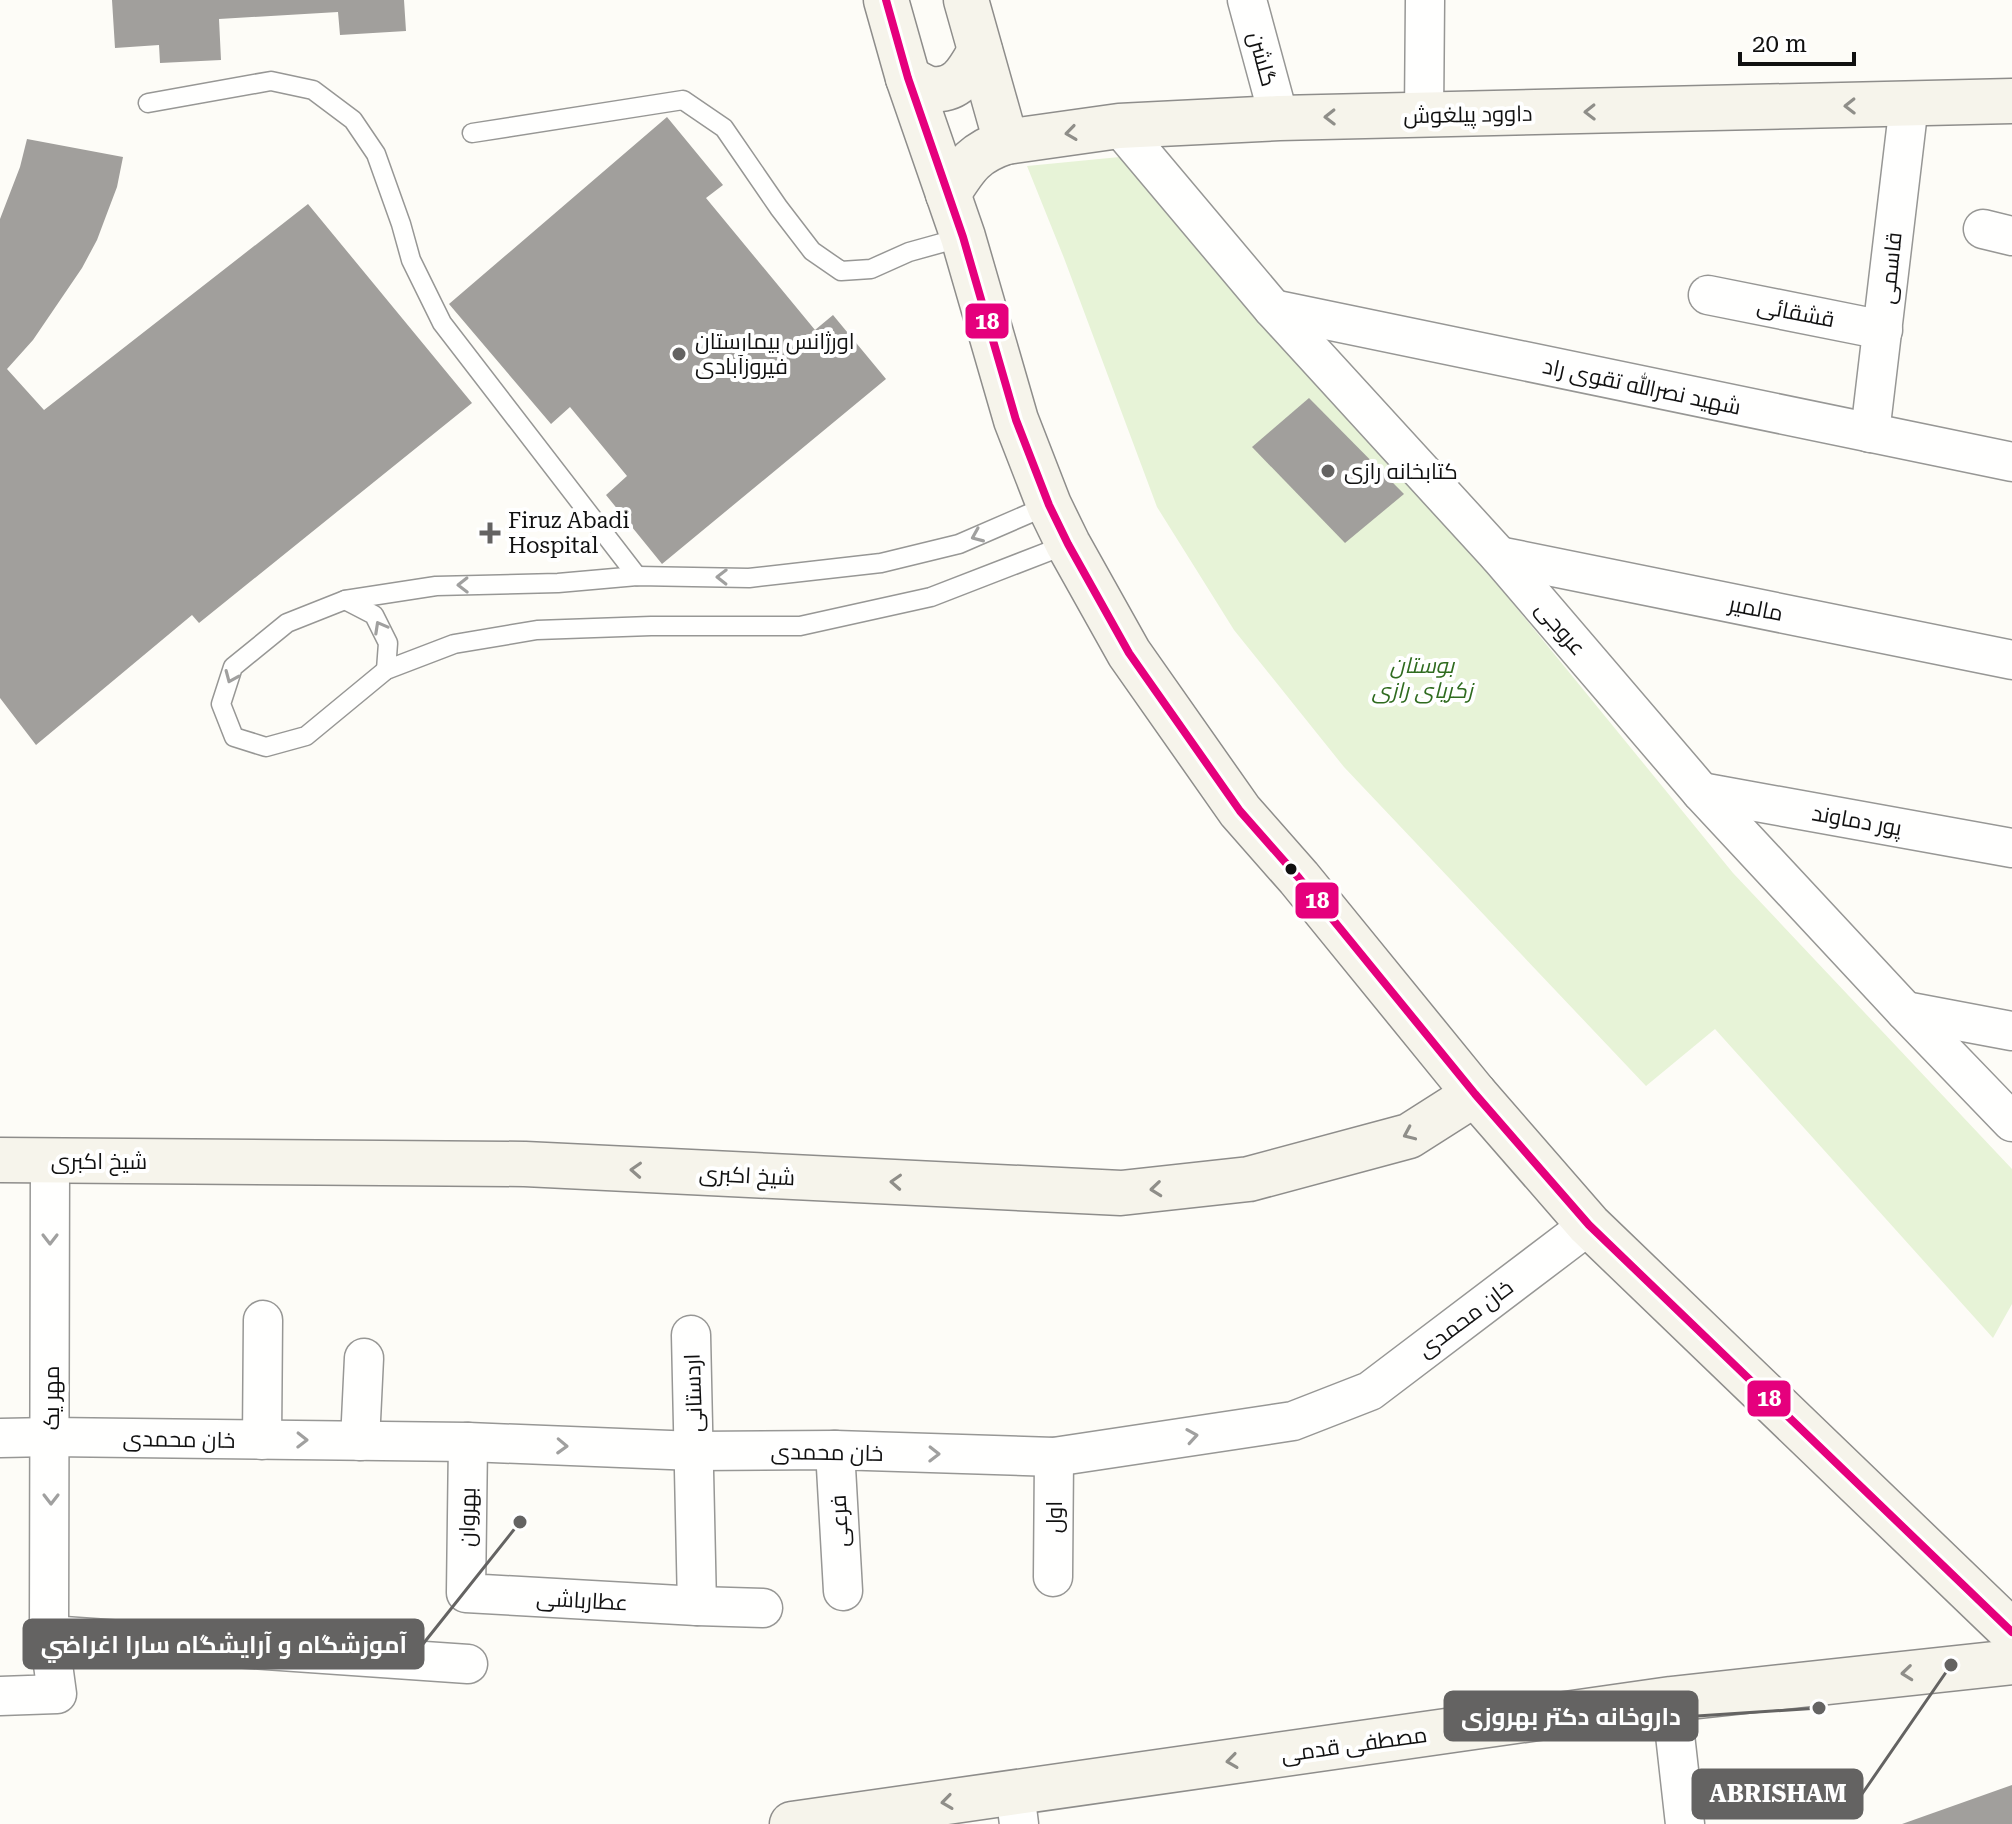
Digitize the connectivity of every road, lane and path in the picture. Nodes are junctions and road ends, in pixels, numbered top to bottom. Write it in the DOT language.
graph roads {
  1 [pos="886,0"];
  2 [pos="966,0"];
  3 [pos="1247,0"];
  4 [pos="1425,0"];
  5 [pos="980,51"];
  6 [pos="908,78"];
  7 [pos="2012,101"];
  8 [pos="148,103"];
  9 [pos="1909,104"];
  10 [pos="1424,116"];
  11 [pos="1279,118"];
  12 [pos="1119,126"];
  13 [pos="472,133"];
  14 [pos="1006,142"];
  15 [pos="948,194"];
  16 [pos="963,237"];
  17 [pos="1708,295"];
  18 [pos="1273,309"];
  19 [pos="1883,330"];
  20 [pos="1870,433"];
  21 [pos="2012,462"];
  22 [pos="1049,505"];
  23 [pos="1068,544"];
  24 [pos="1499,556"];
  25 [pos="637,576"];
  26 [pos="345,600"];
  27 [pos="2012,660"];
  28 [pos="386,670"];
  29 [pos="1701,792"];
  30 [pos="2012,848"];
  31 [pos="1905,1011"];
  32 [pos="2012,1031"];
  33 [pos="1475,1094"];
  34 [pos="2012,1122"];
  35 [pos="0,1160"];
  36 [pos="50,1161"];
  37 [pos="1589,1225"];
  38 [pos="263,1320"];
  39 [pos="691,1335"];
  40 [pos="364,1358"];
  41 [pos="51,1437"];
  42 [pos="0,1438"];
  43 [pos="262,1440"];
  44 [pos="360,1441"];
  45 [pos="468,1442"];
  46 [pos="835,1450"];
  47 [pos="695,1451"];
  48 [pos="1054,1457"];
  49 [pos="1053,1577"];
  50 [pos="843,1591"];
  51 [pos="466,1593"];
  52 [pos="697,1606"];
  53 [pos="763,1608"];
  54 [pos="2012,1632"];
  55 [pos="49,1635"];
  56 [pos="2012,1662"];
  57 [pos="468,1664"];
  58 [pos="0,1696"];
  59 [pos="1671,1699"];
  60 [pos="1017,1808"];
  61 [pos="792,1824"];
  62 [pos="1685,1824"];
  1 -- 6 [label="main road"];
  2 -- 5 [label="main road"];
  3 -- 11 [label="street, گلشن"];
  4 -- 10 [label="street"];
  5 -- 6 [label="main road"];
  5 -- 14 [label="main road"];
  6 -- 15 [label="main road"];
  7 -- 9 [label="main road, داوود پیلغوش"];
  8 -- 25 [label="lane"];
  9 -- 10 [label="main road, داوود پیلغوش, one-way"];
  9 -- 19 [label="street, قاسمی"];
  10 -- 11 [label="main road, داوود پیلغوش, one-way"];
  11 -- 12 [label="main road, داوود پیلغوش"];
  12 -- 14 [label="main road, داوود پیلغوش, one-way"];
  12 -- 18 [label="street, عروجی"];
  13 -- 16 [label="lane"];
  14 -- 15 [label="main road, داوود پیلغوش"];
  15 -- 16 [label="main road"];
  16 -- 22 [label="main road"];
  17 -- 19 [label="street, قشقائی"];
  18 -- 20 [label="street, شهید نصرالله تقوی راد"];
  18 -- 24 [label="street, عروجی"];
  19 -- 20 [label="street, قاسمی"];
  20 -- 21 [label="street, شهید نصرالله تقوی راد"];
  22 -- 23 [label="main road"];
  22 -- 25 [label="lane, one-way"];
  23 -- 28 [label="lane"];
  23 -- 33 [label="main road"];
  24 -- 27 [label="street, مالمیر"];
  24 -- 29 [label="street, عروجی"];
  25 -- 26 [label="lane, one-way"];
  28 -- 26 [label="lane, one-way"];
  26 -- 28 [label="lane, one-way"];
  29 -- 30 [label="street, پور دماوند"];
  29 -- 31 [label="street, عروجی"];
  31 -- 32 [label="street"];
  31 -- 34 [label="street, عروجی"];
  33 -- 36 [label="main road, شیخ اکبری, one-way"];
  33 -- 37 [label="main road"];
  35 -- 36 [label="main road, شیخ اکبری"];
  36 -- 41 [label="street, مهر یک, one-way"];
  48 -- 37 [label="street, خان محمدی, one-way"];
  37 -- 54 [label="main road"];
  38 -- 43 [label="street"];
  39 -- 47 [label="street, اردستانی"];
  40 -- 44 [label="street"];
  41 -- 42 [label="street, خان محمدی"];
  41 -- 43 [label="street, خان محمدی"];
  41 -- 55 [label="street, مهر یک, one-way"];
  43 -- 44 [label="street, خان محمدی, one-way"];
  44 -- 45 [label="street, خان محمدی"];
  45 -- 47 [label="street, خان محمدی, one-way"];
  45 -- 51 [label="street, بهروان"];
  46 -- 47 [label="street, خان محمدی"];
  46 -- 48 [label="street, خان محمدی, one-way"];
  46 -- 50 [label="street, فرعی"];
  47 -- 52 [label="street"];
  48 -- 49 [label="street, اول"];
  51 -- 52 [label="street, عطارباشی"];
  52 -- 53 [label="street, عطارباشی"];
  55 -- 57 [label="street"];
  55 -- 58 [label="street"];
  56 -- 59 [label="main road, مصطفی قدمی, one-way"];
  59 -- 60 [label="main road, مصطفی قدمی, one-way"];
  59 -- 62 [label="street"];
  60 -- 61 [label="main road, مصطفی قدمی, one-way"];
}
